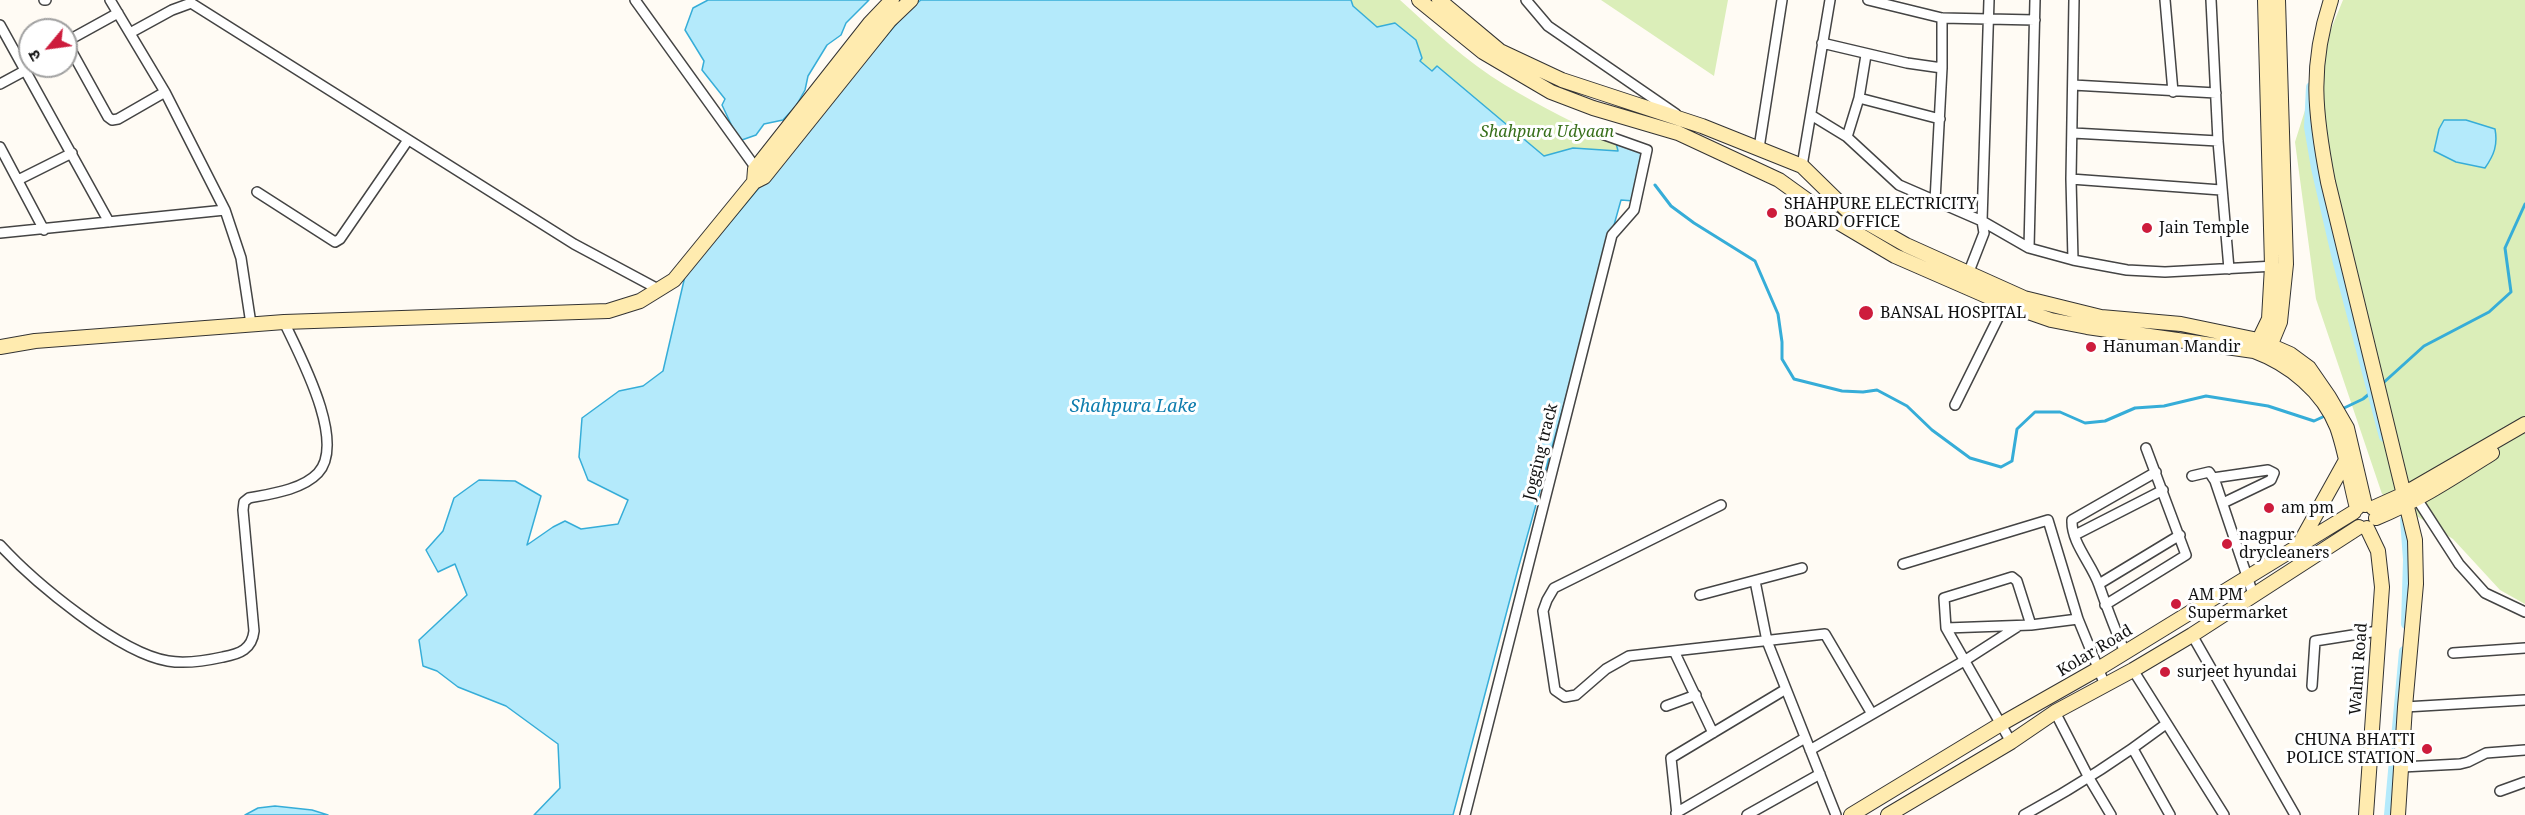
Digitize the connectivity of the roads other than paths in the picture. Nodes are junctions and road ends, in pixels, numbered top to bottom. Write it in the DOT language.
graph roads {
  1 [pos="110,0"];
  2 [pos="635,0"];
  3 [pos="892,0"];
  4 [pos="911,0"];
  5 [pos="1419,0"];
  6 [pos="1439,0"];
  7 [pos="1526,0"];
  8 [pos="1782,0"];
  9 [pos="1830,0"];
  10 [pos="1870,0"];
  11 [pos="1989,0"];
  12 [pos="2035,0"];
  13 [pos="2074,0"];
  14 [pos="2165,0"];
  15 [pos="2211,0"];
  16 [pos="2265,0"];
  17 [pos="2278,0"];
  18 [pos="2331,0"];
  19 [pos="192,2"];
  20 [pos="179,3"];
  21 [pos="118,13"];
  22 [pos="1942,18"];
  23 [pos="2035,20"];
  24 [pos="1989,21"];
  25 [pos="0,25"];
  26 [pos="130,33"];
  27 [pos="1822,43"];
  28 [pos="1866,54"];
  29 [pos="18,56"];
  30 [pos="1942,68"];
  31 [pos="18,74"];
  32 [pos="30,78"];
  33 [pos="0,84"];
  34 [pos="2073,85"];
  35 [pos="165,92"];
  36 [pos="2173,92"];
  37 [pos="2216,93"];
  38 [pos="1859,98"];
  39 [pos="1810,115"];
  40 [pos="1940,119"];
  41 [pos="1688,122"];
  42 [pos="1678,133"];
  43 [pos="2073,133"];
  44 [pos="1602,134"];
  45 [pos="1847,137"];
  46 [pos="408,140"];
  47 [pos="2218,141"];
  48 [pos="0,147"];
  49 [pos="1759,148"];
  50 [pos="72,153"];
  51 [pos="1802,166"];
  52 [pos="758,176"];
  53 [pos="2071,179"];
  54 [pos="18,180"];
  55 [pos="2221,190"];
  56 [pos="257,192"];
  57 [pos="1935,201"];
  58 [pos="225,210"];
  59 [pos="1982,221"];
  60 [pos="109,222"];
  61 [pos="44,230"];
  62 [pos="0,233"];
  63 [pos="2029,248"];
  64 [pos="2073,260"];
  65 [pos="2279,265"];
  66 [pos="2229,269"];
  67 [pos="1968,274"];
  68 [pos="658,289"];
  69 [pos="2005,303"];
  70 [pos="284,322"];
  71 [pos="251,324"];
  72 [pos="0,347"];
  73 [pos="2262,348"];
  74 [pos="1954,405"];
  75 [pos="2525,424"];
  76 [pos="2525,435"];
  77 [pos="2146,448"];
  78 [pos="2347,453"];
  79 [pos="2156,472"];
  80 [pos="2192,476"];
  81 [pos="2213,478"];
  82 [pos="2163,490"];
  83 [pos="2407,500"];
  84 [pos="2223,503"];
  85 [pos="1721,505"];
  86 [pos="2370,510"];
  87 [pos="2363,528"];
  88 [pos="2075,535"];
  89 [pos="2180,535"];
  90 [pos="2299,544"];
  91 [pos="0,545"];
  92 [pos="1903,564"];
  93 [pos="1802,568"];
  94 [pos="2247,576"];
  95 [pos="1755,581"];
  96 [pos="2099,584"];
  97 [pos="2253,594"];
  98 [pos="1700,595"];
  99 [pos="2104,605"];
  100 [pos="2525,612"];
  101 [pos="2078,619"];
  102 [pos="2019,625"];
  103 [pos="2031,625"];
  104 [pos="1946,628"];
  105 [pos="2378,631"];
  106 [pos="2192,635"];
  107 [pos="1767,641"];
  108 [pos="2525,648"];
  109 [pos="1674,651"];
  110 [pos="2125,652"];
  111 [pos="2453,653"];
  112 [pos="1964,661"];
  113 [pos="2098,669"];
  114 [pos="2133,670"];
  115 [pos="2105,685"];
  116 [pos="2312,686"];
  117 [pos="1786,689"];
  118 [pos="1696,695"];
  119 [pos="2525,700"];
  120 [pos="1666,706"];
  121 [pos="2405,707"];
  122 [pos="2055,712"];
  123 [pos="1872,714"];
  124 [pos="2001,724"];
  125 [pos="2166,724"];
  126 [pos="1713,733"];
  127 [pos="1805,738"];
  128 [pos="2011,742"];
  129 [pos="2133,748"];
  130 [pos="1810,750"];
  131 [pos="2525,750"];
  132 [pos="2402,767"];
  133 [pos="1820,774"];
  134 [pos="2089,778"];
  135 [pos="2525,782"];
  136 [pos="2500,791"];
  137 [pos="2043,805"];
  138 [pos="1902,811"];
  139 [pos="1676,814"];
  140 [pos="1466,815"];
  141 [pos="1747,815"];
  142 [pos="1836,815"];
  143 [pos="1851,815"];
  144 [pos="1888,815"];
  145 [pos="2024,815"];
  146 [pos="2049,815"];
  147 [pos="2111,815"];
  148 [pos="2170,815"];
  149 [pos="2223,815"];
  150 [pos="2295,815"];
  151 [pos="2366,815"];
  152 [pos="2398,815"];
  1 -- 21 [label="street"];
  2 -- 52 [label="street"];
  3 -- 52 [label="street"];
  4 -- 52 [label="street"];
  5 -- 42 [label="street"];
  6 -- 41 [label="street"];
  7 -- 41 [label="street"];
  8 -- 49 [label="street"];
  9 -- 27 [label="street"];
  10 -- 22 [label="street"];
  11 -- 24 [label="street"];
  12 -- 23 [label="street"];
  13 -- 34 [label="street"];
  14 -- 36 [label="street"];
  15 -- 37 [label="street"];
  16 -- 65 [label="street"];
  17 -- 65 [label="street"];
  18 -- 83 [label="street"];
  19 -- 20 [label="street"];
  19 -- 46 [label="street"];
  20 -- 26 [label="street"];
  21 -- 26 [label="street"];
  21 -- 35 [label="street"];
  22 -- 24 [label="street"];
  22 -- 30 [label="street"];
  23 -- 24 [label="street"];
  23 -- 63 [label="street"];
  24 -- 59 [label="street"];
  25 -- 29 [label="street"];
  26 -- 35 [label="street"];
  27 -- 28 [label="street"];
  27 -- 39 [label="street"];
  28 -- 30 [label="street"];
  28 -- 38 [label="street"];
  30 -- 40 [label="street"];
  31 -- 33 [label="street"];
  32 -- 50 [label="street"];
  34 -- 36 [label="street"];
  34 -- 43 [label="street"];
  35 -- 58 [label="street"];
  36 -- 37 [label="street"];
  37 -- 47 [label="street"];
  38 -- 40 [label="street"];
  38 -- 45 [label="street"];
  39 -- 45 [label="street"];
  39 -- 51 [label="street"];
  40 -- 57 [label="street"];
  41 -- 42 [label="street"];
  41 -- 49 [label="street"];
  42 -- 69 [label="street"];
  43 -- 47 [label="street"];
  43 -- 53 [label="street"];
  44 -- 140 [label="street, Jogging track"];
  45 -- 57 [label="street"];
  46 -- 56 [label="street"];
  46 -- 68 [label="street"];
  47 -- 55 [label="street"];
  48 -- 54 [label="street"];
  49 -- 51 [label="street"];
  50 -- 54 [label="street"];
  50 -- 60 [label="street"];
  51 -- 67 [label="street"];
  52 -- 68 [label="street"];
  53 -- 55 [label="street"];
  53 -- 64 [label="street"];
  54 -- 61 [label="street"];
  55 -- 66 [label="street"];
  57 -- 59 [label="street"];
  58 -- 60 [label="street"];
  58 -- 71 [label="street"];
  59 -- 63 [label="street"];
  59 -- 67 [label="street"];
  60 -- 61 [label="street"];
  61 -- 62 [label="street"];
  63 -- 64 [label="street"];
  64 -- 66 [label="street"];
  65 -- 66 [label="street"];
  65 -- 73 [label="street"];
  67 -- 73 [label="street"];
  68 -- 70 [label="street"];
  69 -- 73 [label="street"];
  69 -- 74 [label="street"];
  70 -- 71 [label="street"];
  70 -- 91 [label="street"];
  71 -- 72 [label="street"];
  73 -- 78 [label="street, Walmi Road"];
  75 -- 83 [label="street, Kolar Road"];
  76 -- 83 [label="street, Kolar Road"];
  77 -- 79 [label="street"];
  78 -- 86 [label="street, Walmi Road"];
  78 -- 90 [label="street"];
  79 -- 82 [label="street"];
  79 -- 88 [label="street"];
  80 -- 81 [label="street"];
  81 -- 84 [label="street"];
  81 -- 84 [label="street"];
  82 -- 88 [label="street"];
  82 -- 89 [label="street"];
  83 -- 86 [label="street, Kolar Road"];
  83 -- 100 [label="street"];
  83 -- 121 [label="street"];
  84 -- 94 [label="street"];
  85 -- 109 [label="street"];
  86 -- 87 [label="street, Kolar Road"];
  86 -- 87 [label="street, Walmi Road"];
  86 -- 90 [label="street, Kolar Road"];
  87 -- 97 [label="street, Kolar Road"];
  87 -- 105 [label="street, Walmi Road"];
  88 -- 96 [label="street"];
  89 -- 96 [label="street"];
  89 -- 99 [label="street"];
  90 -- 94 [label="street, Kolar Road"];
  92 -- 101 [label="street"];
  93 -- 95 [label="street"];
  94 -- 97 [label="street"];
  94 -- 110 [label="street, Kolar Road"];
  95 -- 98 [label="street"];
  95 -- 107 [label="street"];
  96 -- 99 [label="street"];
  97 -- 106 [label="street, Kolar Road"];
  99 -- 110 [label="street"];
  101 -- 103 [label="street"];
  101 -- 113 [label="street"];
  102 -- 103 [label="street"];
  102 -- 104 [label="street"];
  102 -- 112 [label="street"];
  103 -- 104 [label="street"];
  104 -- 112 [label="street"];
  105 -- 116 [label="street"];
  105 -- 151 [label="street, Walmi Road"];
  106 -- 114 [label="street, Kolar Road"];
  106 -- 150 [label="street"];
  107 -- 109 [label="street"];
  107 -- 117 [label="street"];
  107 -- 123 [label="street"];
  108 -- 111 [label="street"];
  109 -- 118 [label="street"];
  110 -- 113 [label="street, Kolar Road"];
  110 -- 114 [label="street"];
  112 -- 123 [label="street"];
  112 -- 124 [label="street"];
  113 -- 115 [label="street"];
  113 -- 124 [label="street, Kolar Road"];
  114 -- 115 [label="street, Kolar Road"];
  114 -- 125 [label="street"];
  115 -- 122 [label="street, Kolar Road"];
  117 -- 126 [label="street"];
  117 -- 127 [label="street"];
  118 -- 120 [label="street"];
  118 -- 126 [label="street"];
  119 -- 121 [label="street"];
  121 -- 132 [label="street"];
  122 -- 128 [label="street, Kolar Road"];
  122 -- 134 [label="street"];
  123 -- 130 [label="street"];
  124 -- 128 [label="street"];
  124 -- 143 [label="street, Kolar Road"];
  125 -- 129 [label="street"];
  125 -- 149 [label="street"];
  126 -- 139 [label="street"];
  127 -- 130 [label="street"];
  127 -- 139 [label="street"];
  128 -- 138 [label="street, Kolar Road"];
  129 -- 134 [label="street"];
  129 -- 148 [label="street"];
  130 -- 133 [label="street"];
  131 -- 132 [label="street"];
  132 -- 152 [label="street"];
  133 -- 141 [label="street"];
  133 -- 142 [label="street"];
  134 -- 137 [label="street"];
  134 -- 147 [label="street"];
  135 -- 136 [label="street"];
  137 -- 145 [label="street"];
  137 -- 146 [label="street"];
  138 -- 144 [label="street, Kolar Road"];
}
